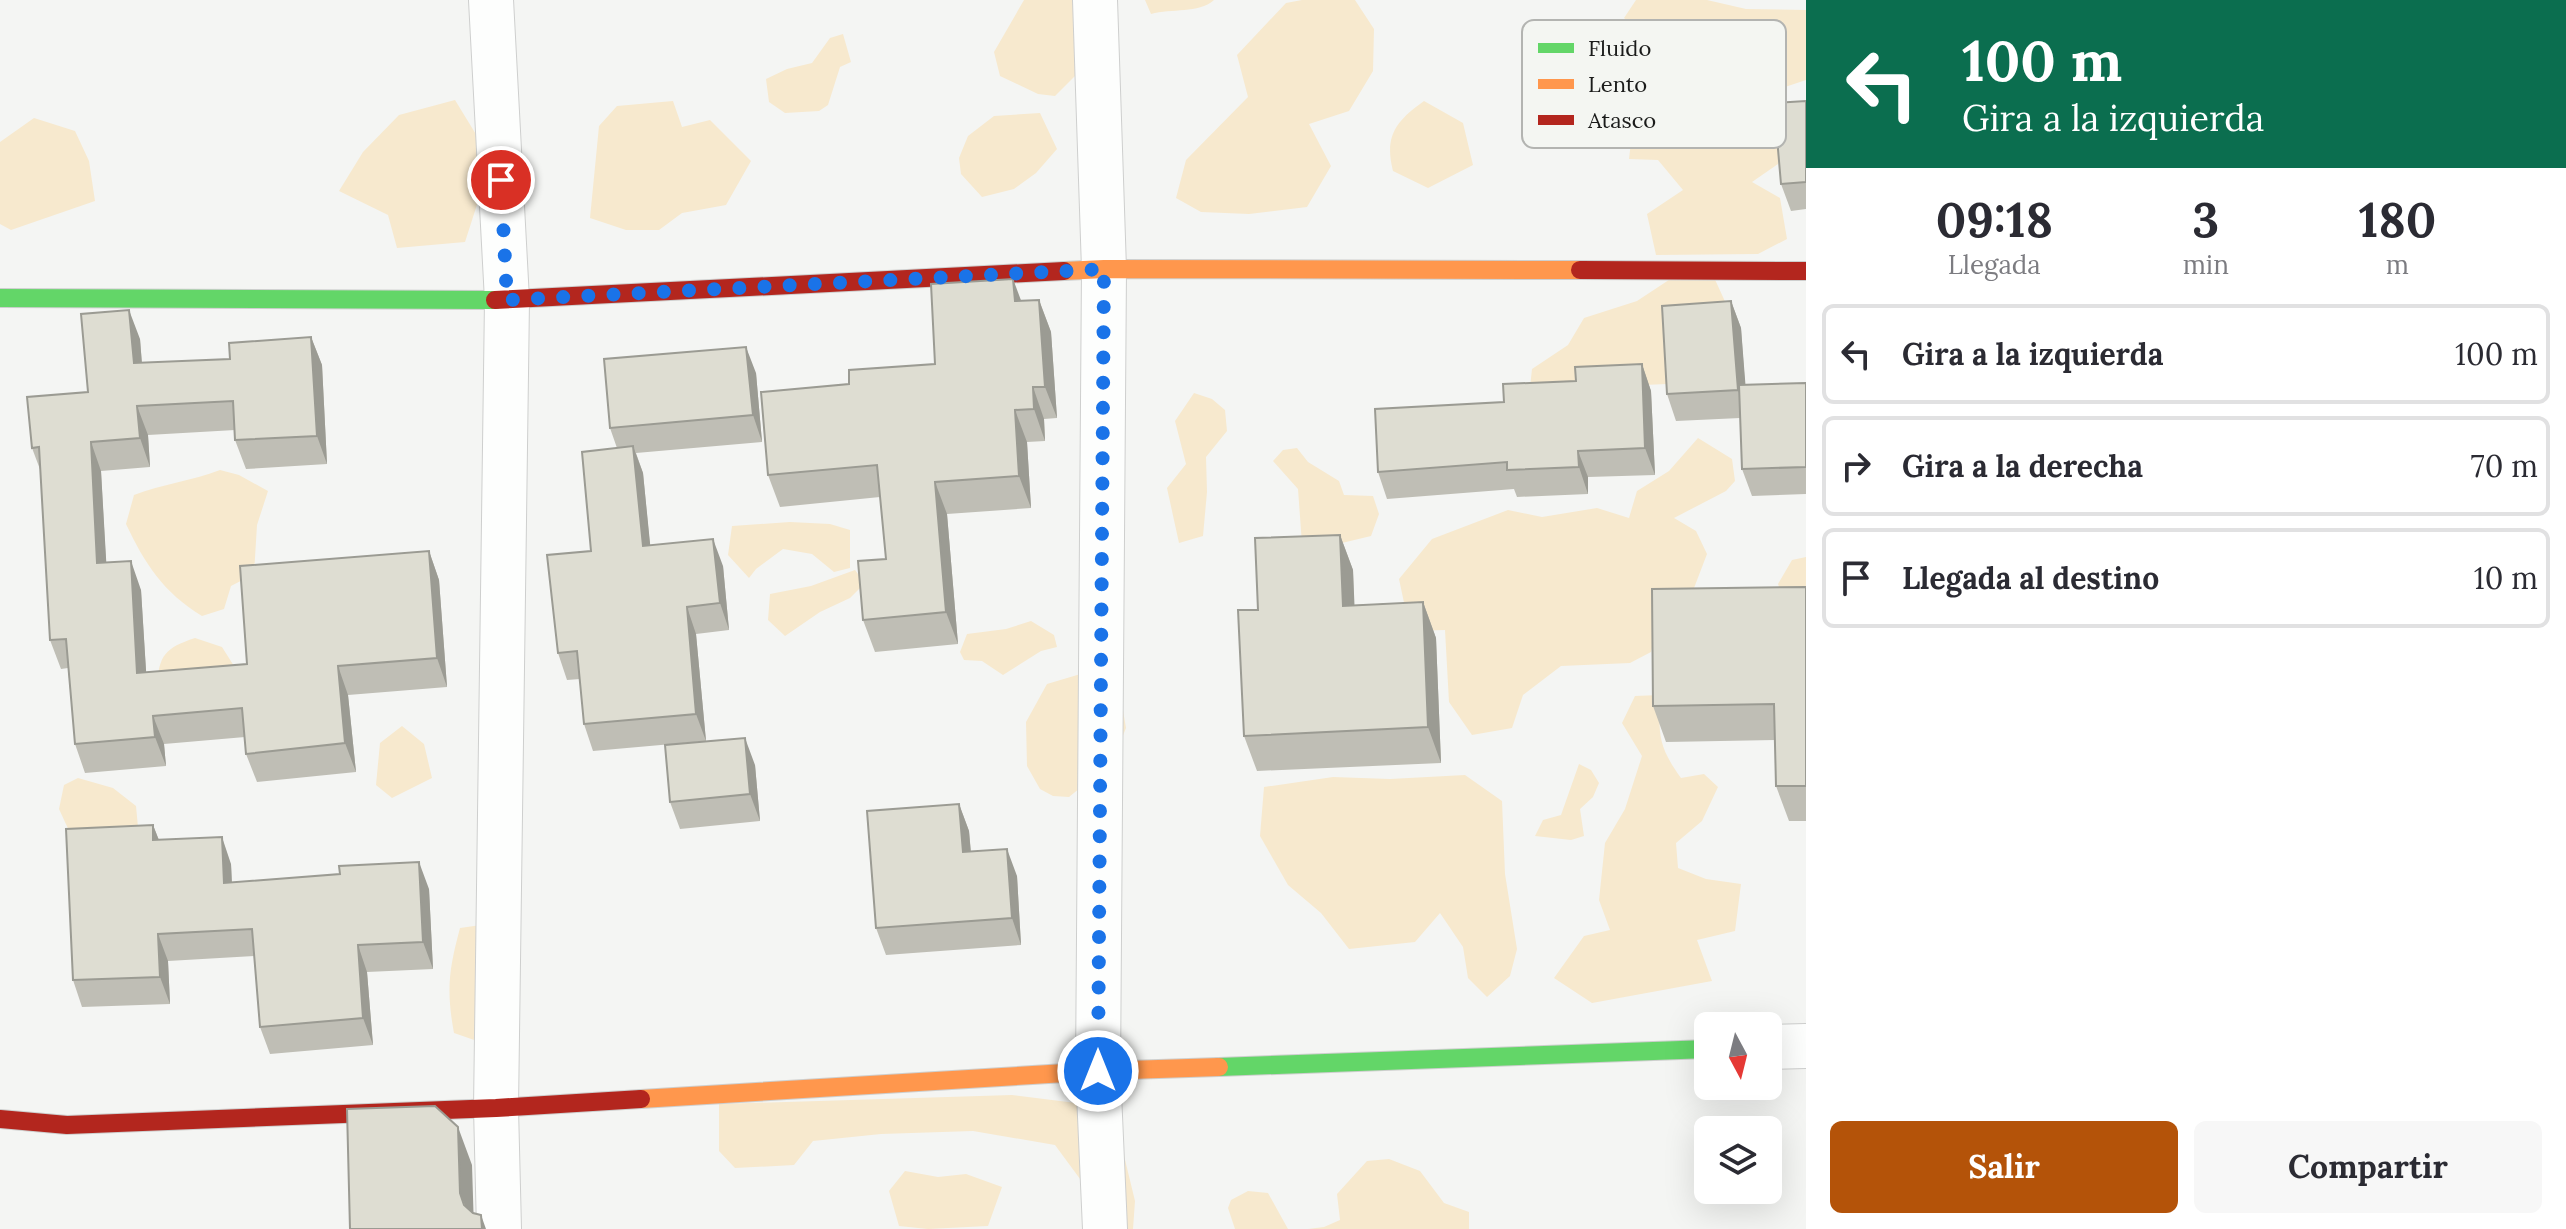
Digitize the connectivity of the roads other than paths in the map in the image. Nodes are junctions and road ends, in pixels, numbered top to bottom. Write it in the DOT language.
graph roads {
  1 [pos="491,0"];
  2 [pos="1095,0"];
  3 [pos="1104,269"];
  4 [pos="1806,271"];
  5 [pos="0,298"];
  6 [pos="507,300"];
  7 [pos="1806,1046"];
  8 [pos="1782,1047"];
  9 [pos="1694,1050"];
  10 [pos="1098,1071"];
  11 [pos="496,1108"];
  12 [pos="0,1119"];
  13 [pos="499,1229"];
  14 [pos="1105,1229"];
  1 -- 6 [label="street"];
  2 -- 3 [label="street"];
  3 -- 4 [label="street"];
  3 -- 6 [label="street"];
  3 -- 10 [label="street"];
  5 -- 6 [label="street"];
  6 -- 11 [label="street"];
  7 -- 8 [label="street"];
  9 -- 10 [label="street"];
  10 -- 11 [label="street"];
  10 -- 14 [label="street"];
  11 -- 12 [label="street"];
  11 -- 13 [label="street"];
}
